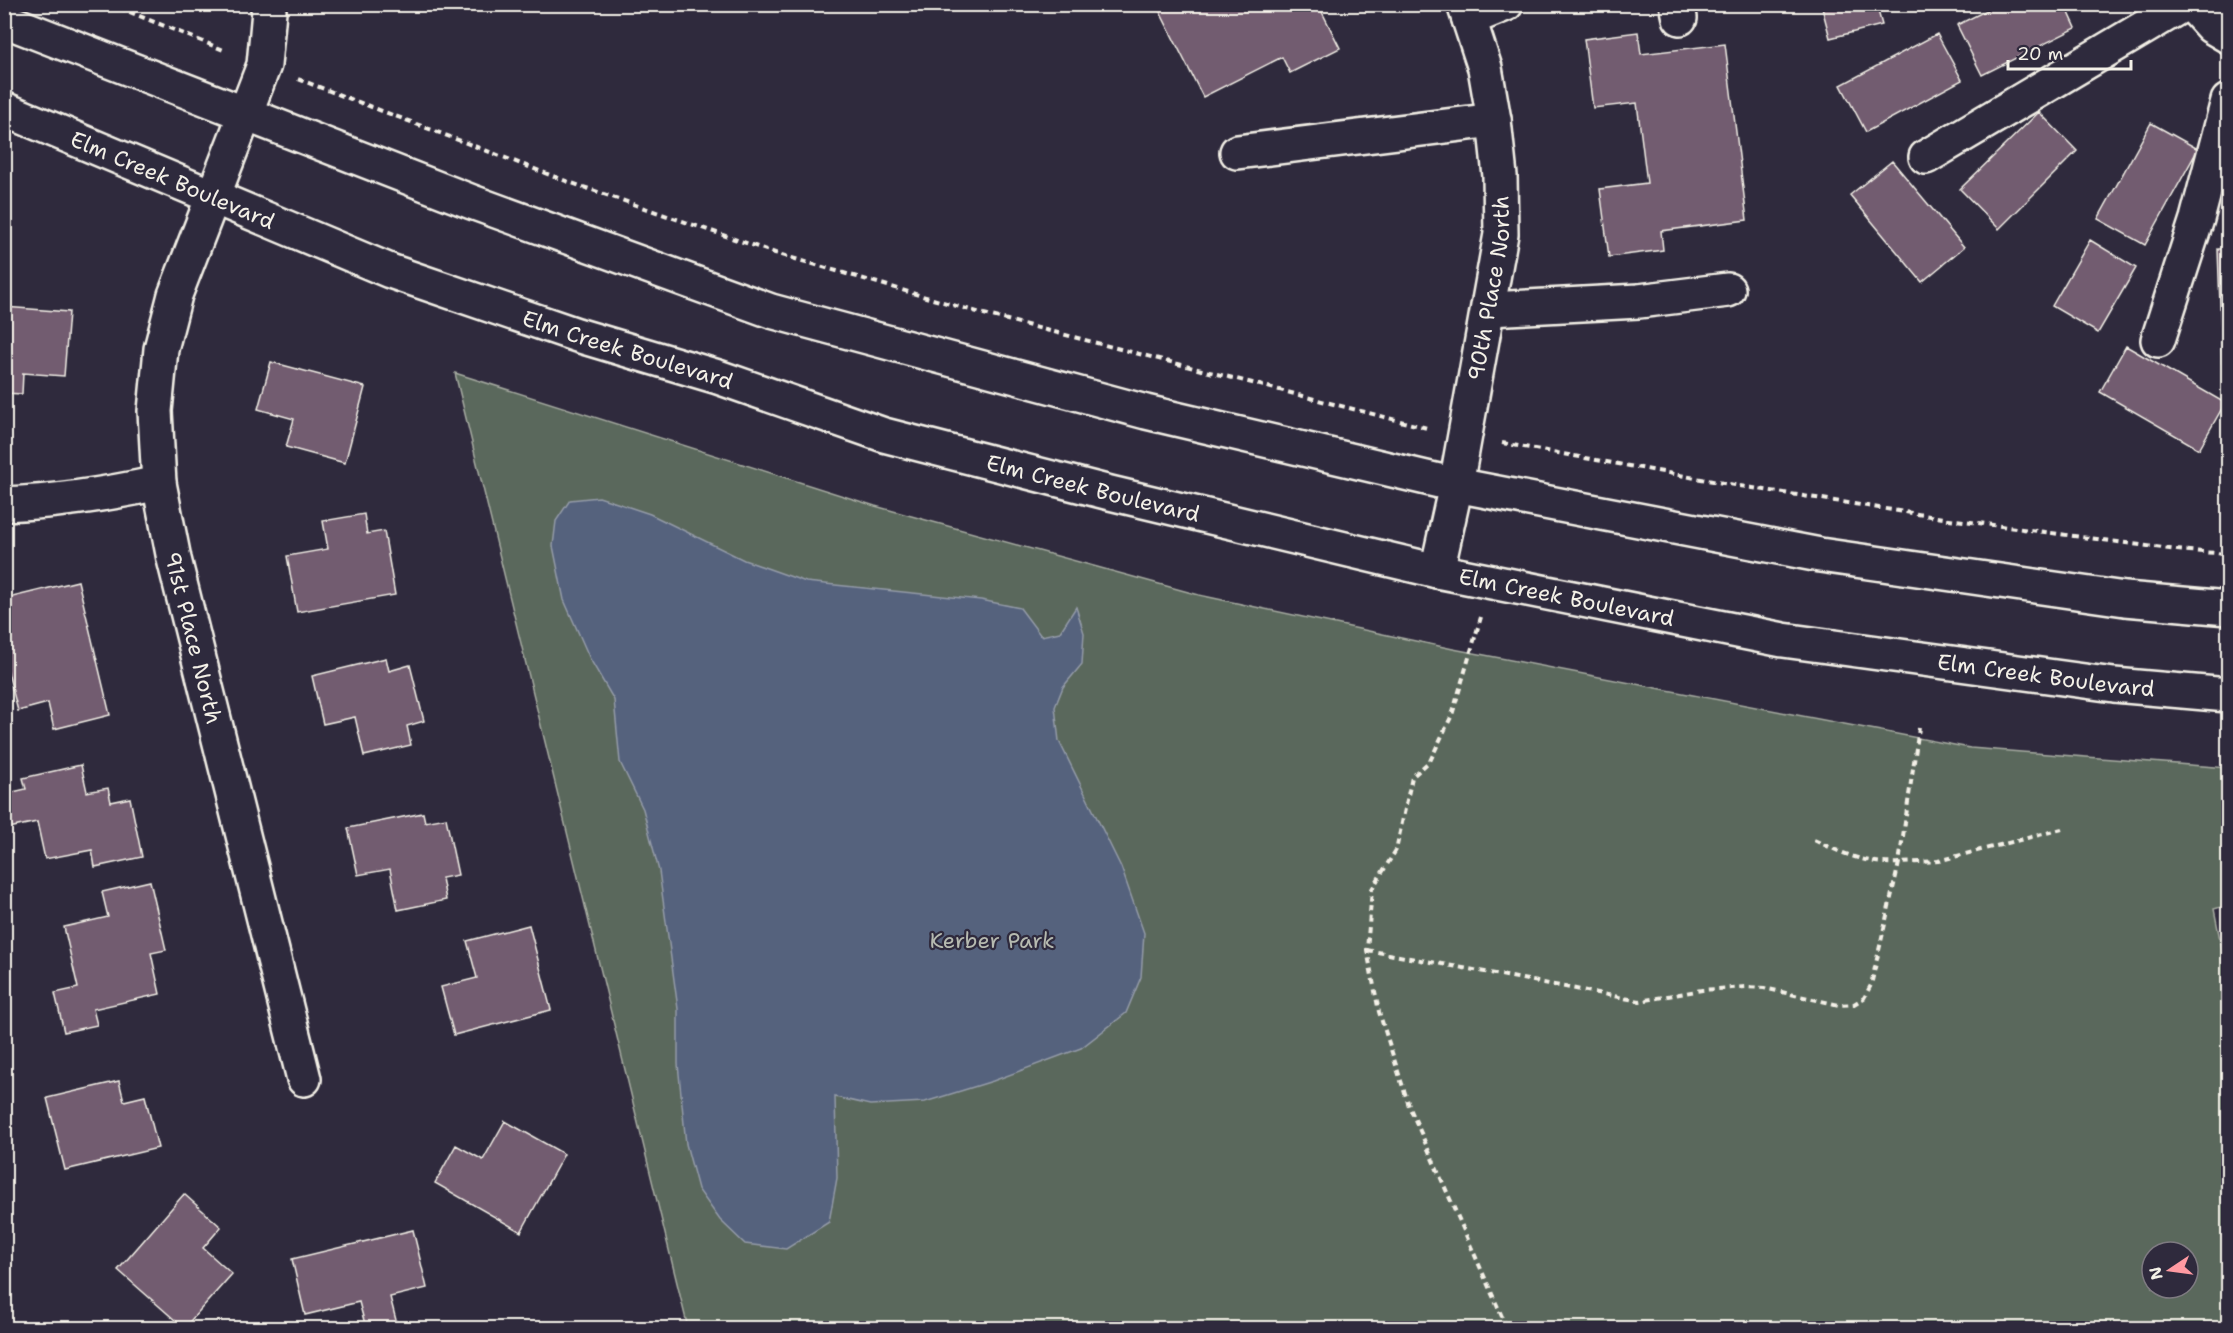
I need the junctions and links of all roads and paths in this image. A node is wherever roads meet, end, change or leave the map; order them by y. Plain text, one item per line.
1 (110, 4) edge
2 (267, 4) edge
3 (1506, 4) edge
4 (2184, 4) edge
5 (1467, 12) edge
6 (4, 20) edge
7 (264, 66) junction
8 (2229, 101) edge
9 (4, 110) edge
10 (246, 114) junction
11 (1494, 120) junction
12 (1237, 152) dead end
13 (1926, 157) dead end
14 (214, 196) junction
15 (1728, 290) dead end
16 (1489, 309) junction
17 (2158, 340) dead end
18 (1464, 437) junction
19 (159, 483) junction
20 (1456, 485) junction
21 (4, 504) edge
22 (2229, 554) edge
23 (1437, 571) junction
24 (2229, 608) edge
25 (1482, 615) dead end
26 (2229, 695) edge
27 (1919, 728) dead end
28 (2062, 829) dead end
29 (1814, 840) dead end
30 (1899, 863) junction
31 (1367, 950) junction
32 (303, 1079) dead end
33 (1504, 1322) junction
34 (1492, 1329) edge
35 (1507, 1329) edge

1 - 7 path
2 - 7 main road, 91st Place North
3 - 5 main road
4 - 13 main road
5 - 11 main road, 90th Place North
6 - 10 main road
7 - 10 main road, 91st Place North
7 - 18 path
8 - 17 main road
9 - 14 main road, Elm Creek Boulevard
10 - 14 main road, 91st Place North
10 - 20 main road
11 - 12 main road
11 - 16 main road, 90th Place North
14 - 19 main road, 91st Place North
14 - 23 main road, Elm Creek Boulevard
15 - 16 main road
16 - 18 main road, 90th Place North
18 - 20 main road, 90th Place North
18 - 22 path
19 - 21 main road
19 - 32 main road, 91st Place North
20 - 23 main road, 90th Place North
20 - 24 main road
23 - 26 main road, Elm Creek Boulevard
25 - 31 path
27 - 30 path
28 - 30 path
29 - 30 path
30 - 31 path
31 - 33 path
33 - 34 path
33 - 35 path

